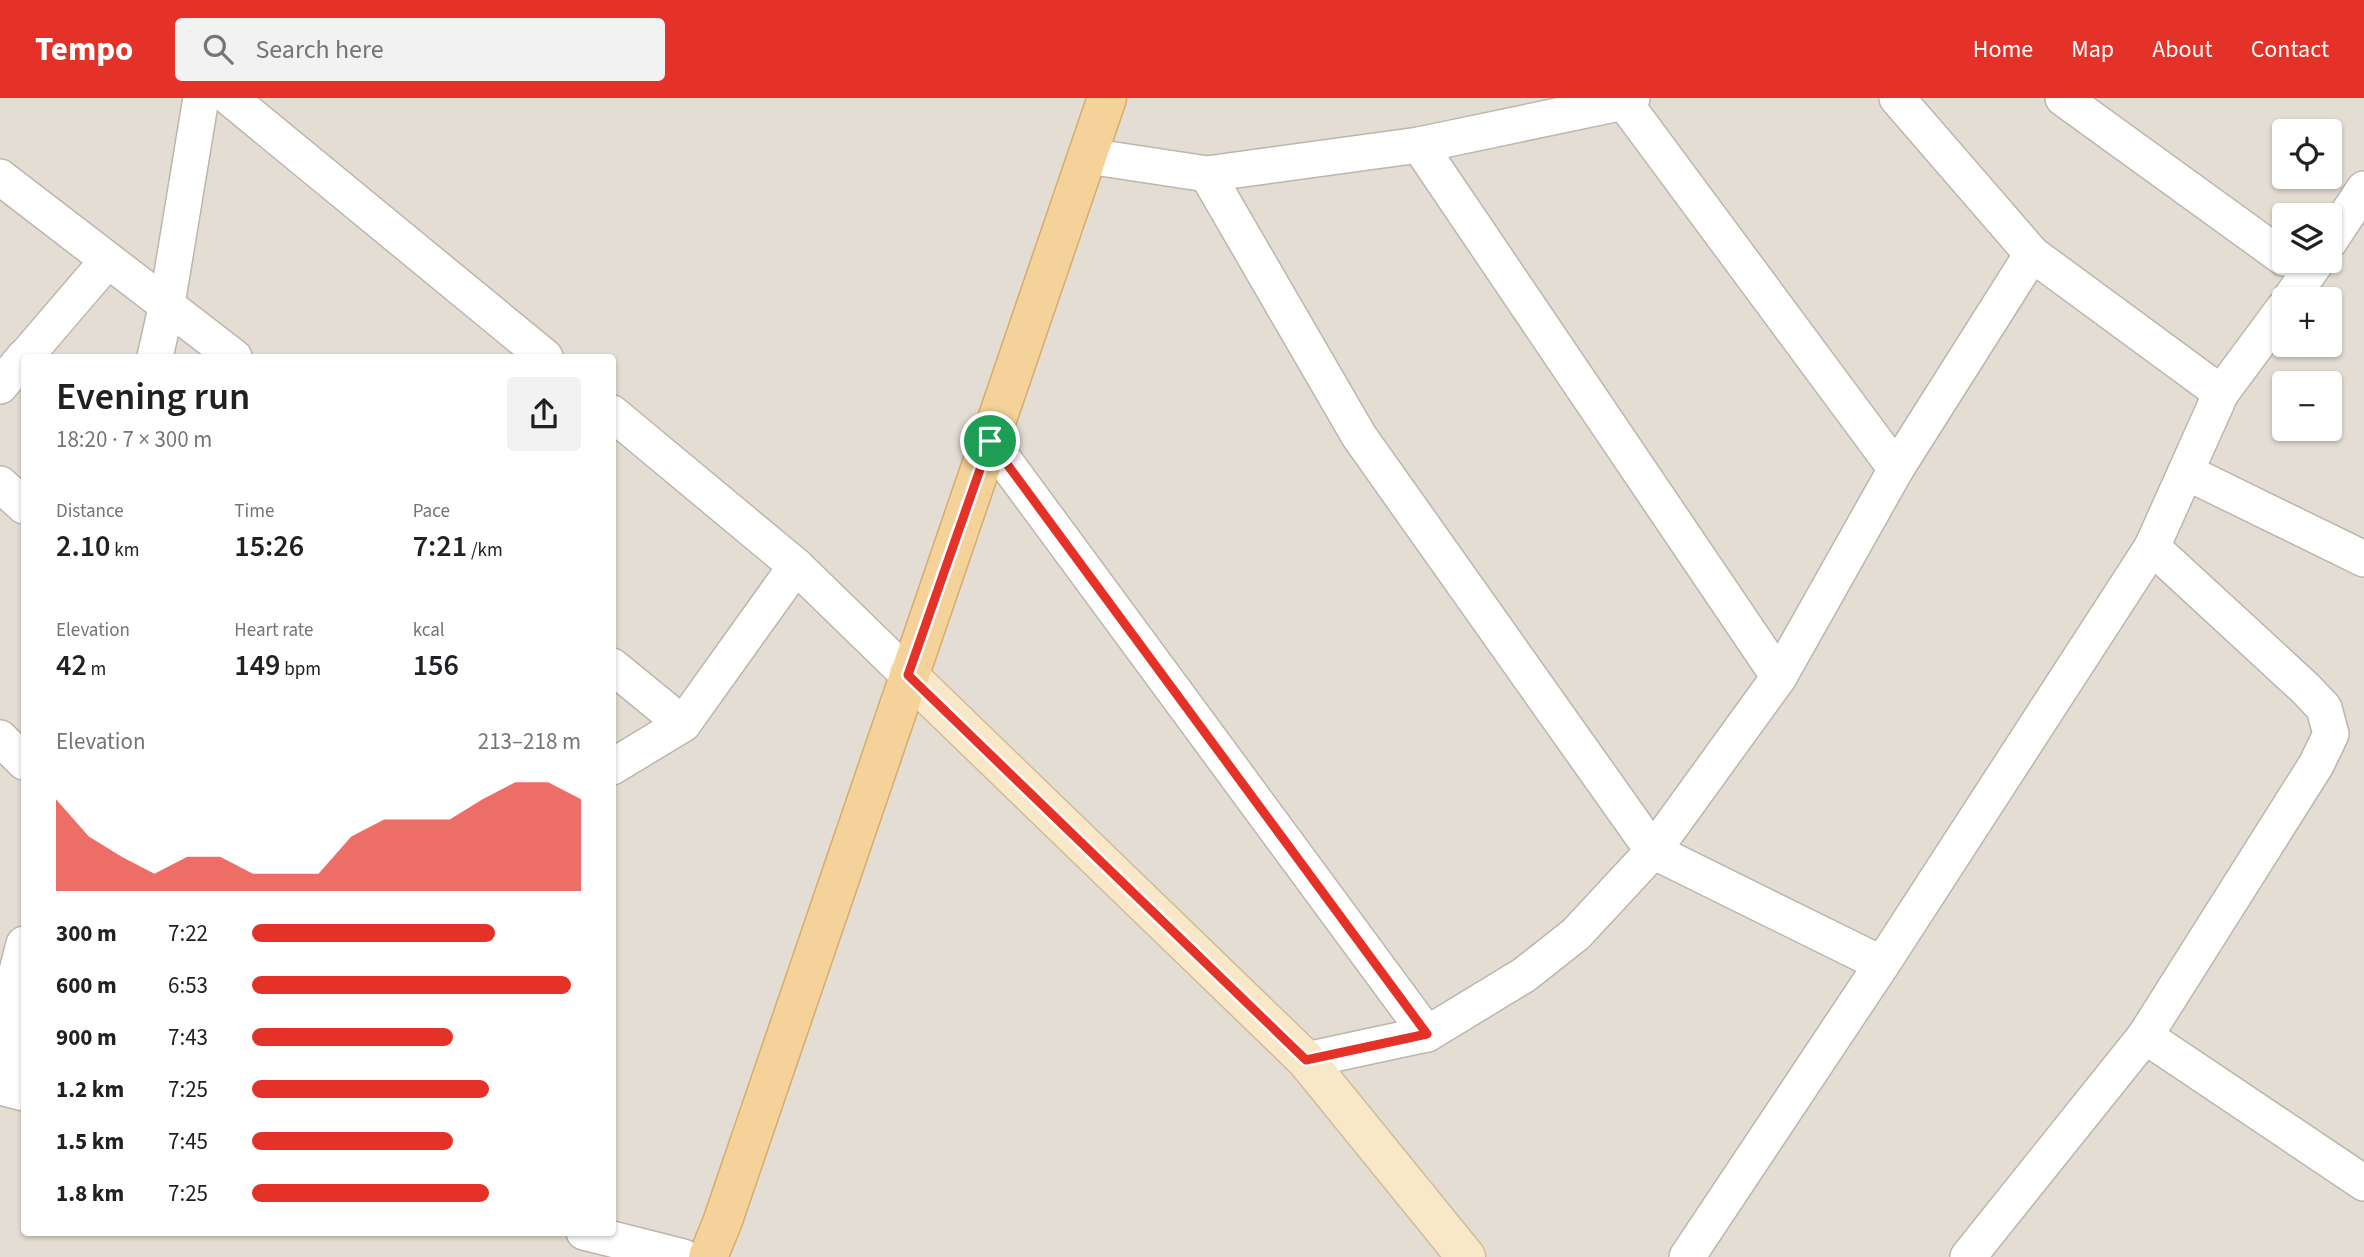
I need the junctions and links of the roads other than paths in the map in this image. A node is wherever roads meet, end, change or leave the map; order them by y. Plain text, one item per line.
1 (201, 98) edge
2 (230, 98) edge
3 (1107, 98) edge
4 (1897, 98) edge
5 (2063, 98) edge
6 (1628, 100) edge
7 (1419, 145) junction
8 (1088, 156) junction
9 (1207, 174) junction
10 (0, 177) edge
11 (2364, 189) edge
12 (2342, 222) edge
13 (2272, 253) edge
14 (2032, 254) junction
15 (108, 260) junction
16 (167, 304) junction
17 (2272, 324) edge
18 (28, 354) edge
19 (156, 354) edge
20 (230, 354) edge
21 (541, 354) edge
22 (21, 362) edge
23 (0, 386) edge
24 (2221, 393) junction
25 (616, 416) edge
26 (990, 441) junction
27 (1896, 468) junction
28 (2186, 472) junction
29 (0, 484) edge
30 (21, 503) edge
31 (2152, 547) junction
32 (2364, 559) edge
33 (796, 566) junction
34 (616, 669) edge
35 (908, 675) junction
36 (1779, 677) junction
37 (683, 724) junction
38 (0, 738) edge
39 (21, 759) edge
40 (616, 765) edge
41 (1653, 851) junction
42 (1882, 964) junction
43 (15, 974) edge
44 (1427, 1034) junction
45 (2145, 1036) junction
46 (1306, 1060) junction
47 (21, 1092) edge
48 (2364, 1183) edge
49 (600, 1236) edge
50 (683, 1257) edge
51 (708, 1257) edge
52 (1466, 1257) edge
53 (1687, 1257) edge
54 (1969, 1257) edge

1 - 16 street
2 - 21 street
3 - 8 main road
4 - 14 street
5 - 13 street
6 - 7 street
6 - 27 street
7 - 9 street
7 - 36 street
8 - 9 street
8 - 26 main road
9 - 41 street
10 - 15 street
11 - 12 street
14 - 24 street
14 - 27 street
15 - 16 street
15 - 18 street
16 - 19 street
16 - 20 street
17 - 24 street
22 - 23 street
24 - 28 street
25 - 33 street
26 - 35 main road
26 - 44 street
27 - 36 street
28 - 31 street
28 - 32 street
29 - 30 street
31 - 42 street
31 - 45 street
33 - 35 street
33 - 37 street
34 - 37 street
35 - 46 street
35 - 51 main road
36 - 41 street
37 - 40 street
38 - 39 street
41 - 42 street
41 - 44 street
42 - 53 street
43 - 47 street
44 - 46 street
45 - 48 street
45 - 54 street
46 - 52 street
49 - 50 street

